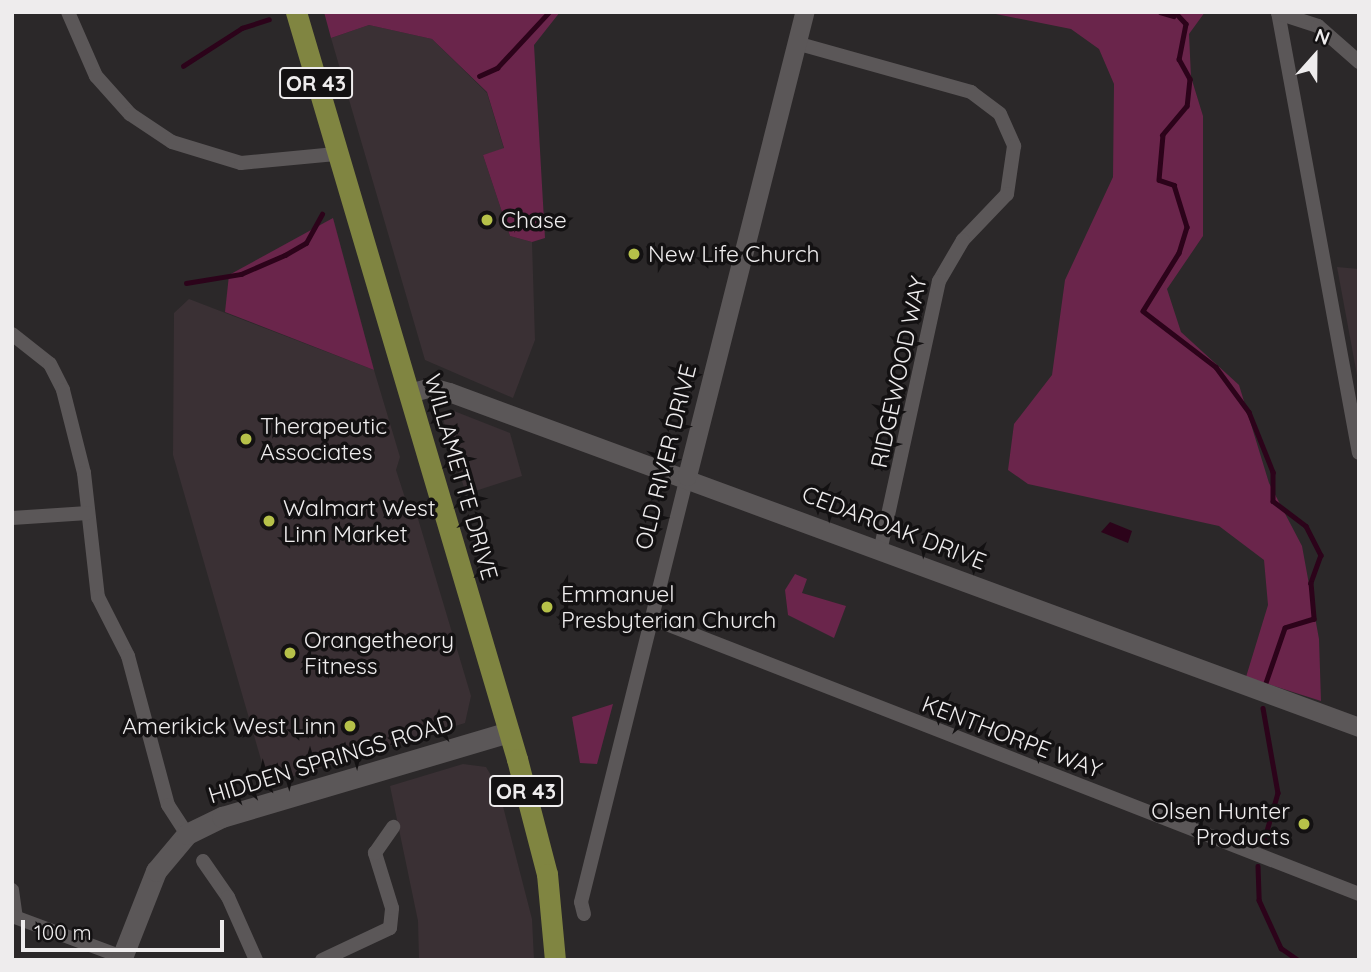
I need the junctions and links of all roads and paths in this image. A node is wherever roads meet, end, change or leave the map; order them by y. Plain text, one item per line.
1 (68, 12) edge
2 (296, 12) edge
3 (804, 12) edge
4 (1278, 13) edge
5 (796, 43) junction
6 (1359, 62) edge
7 (335, 154) junction
8 (12, 334) edge
9 (409, 393) junction
10 (1359, 453) edge
11 (687, 476) junction
12 (88, 513) junction
13 (12, 518) edge
14 (881, 548) junction
15 (651, 618) junction
16 (1359, 727) edge
17 (509, 732) junction
18 (393, 827) dead end
19 (187, 834) junction
20 (203, 861) dead end
21 (12, 890) edge
22 (1359, 894) edge
23 (584, 914) dead end
24 (14, 917) edge
25 (122, 958) edge
26 (256, 960) edge
27 (322, 960) edge
28 (555, 960) edge

1 - 7 street
2 - 7 main road, WILLAMETTE DRIVE / OR 43
3 - 5 street, OLD RIVER DRIVE
4 - 6 street
4 - 10 street
5 - 11 street, OLD RIVER DRIVE
5 - 14 street, RIDGEWOOD WAY
7 - 9 main road, WILLAMETTE DRIVE / OR 43
8 - 12 street
9 - 11 street, CEDAROAK DRIVE
9 - 17 main road, WILLAMETTE DRIVE / OR 43
11 - 14 street, CEDAROAK DRIVE
11 - 15 street, OLD RIVER DRIVE
12 - 13 street
12 - 19 street
14 - 16 street, CEDAROAK DRIVE
15 - 22 street, KENTHORPE WAY
15 - 23 street, OLD RIVER DRIVE
17 - 19 main road, HIDDEN SPRINGS ROAD
17 - 28 main road, WILLAMETTE DRIVE / OR 43
18 - 27 street
19 - 25 main road, HIDDEN SPRINGS ROAD
20 - 26 street
21 - 24 street
24 - 25 street

